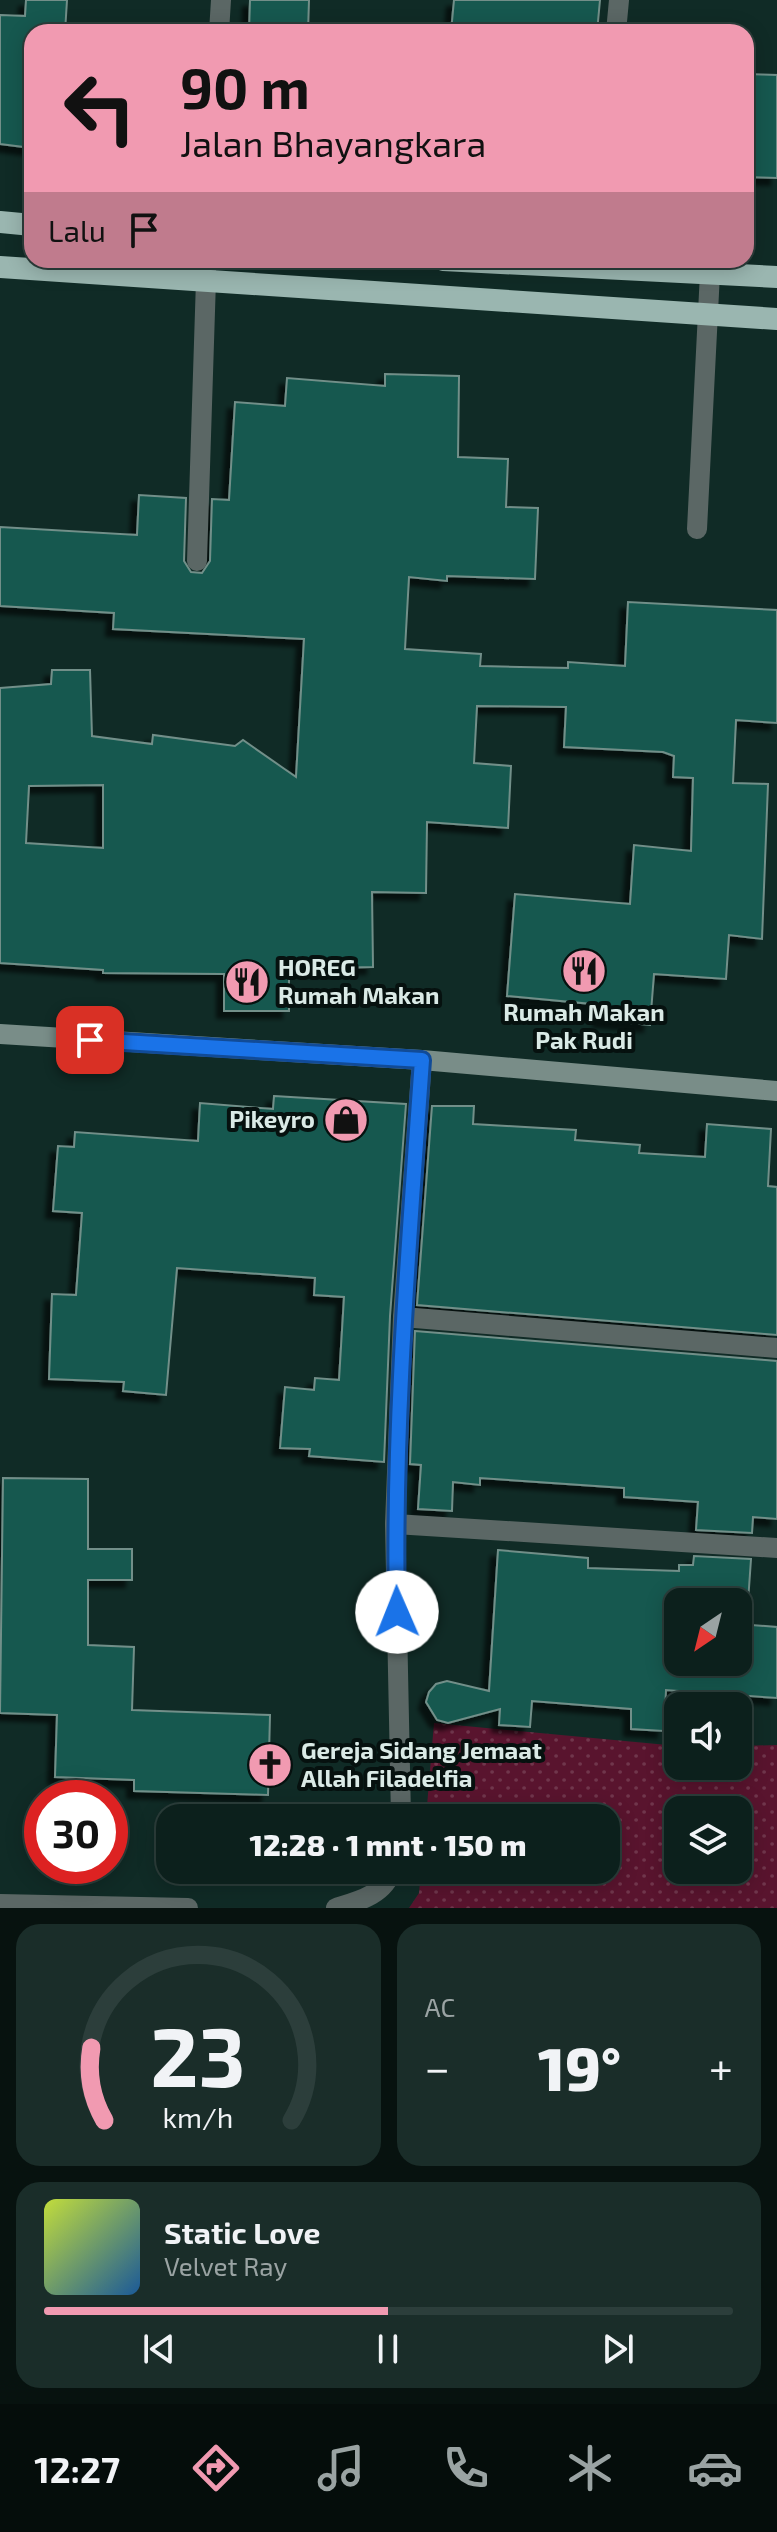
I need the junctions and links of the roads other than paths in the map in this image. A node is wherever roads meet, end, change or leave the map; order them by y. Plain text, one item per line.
1 (221, 0) edge
2 (619, 0) edge
3 (220, 24) edge
4 (617, 24) edge
5 (0, 222) edge
6 (24, 224) edge
7 (0, 267) edge
8 (24, 267) edge
9 (69, 268) edge
10 (654, 268) edge
11 (206, 270) edge
12 (710, 273) junction
13 (777, 277) edge
14 (709, 314) junction
15 (777, 319) edge
16 (697, 529) dead end
17 (197, 561) dead end
18 (0, 1034) edge
19 (422, 1060) junction
20 (777, 1091) edge
21 (403, 1317) junction
22 (777, 1348) edge
23 (395, 1524) junction
24 (777, 1548) edge
25 (401, 1804) edge
26 (385, 1884) edge
27 (0, 1904) edge
28 (188, 1908) edge
29 (336, 1908) edge

1 - 3 street
2 - 4 street
5 - 6 highway
7 - 8 highway
9 - 11 highway
10 - 12 highway
11 - 14 highway
11 - 17 street
12 - 13 highway
12 - 14 street
14 - 15 highway
14 - 16 street
18 - 19 main road
19 - 20 main road
19 - 21 street
21 - 22 street
21 - 23 street
23 - 24 street
23 - 25 street
26 - 29 street
27 - 28 street

